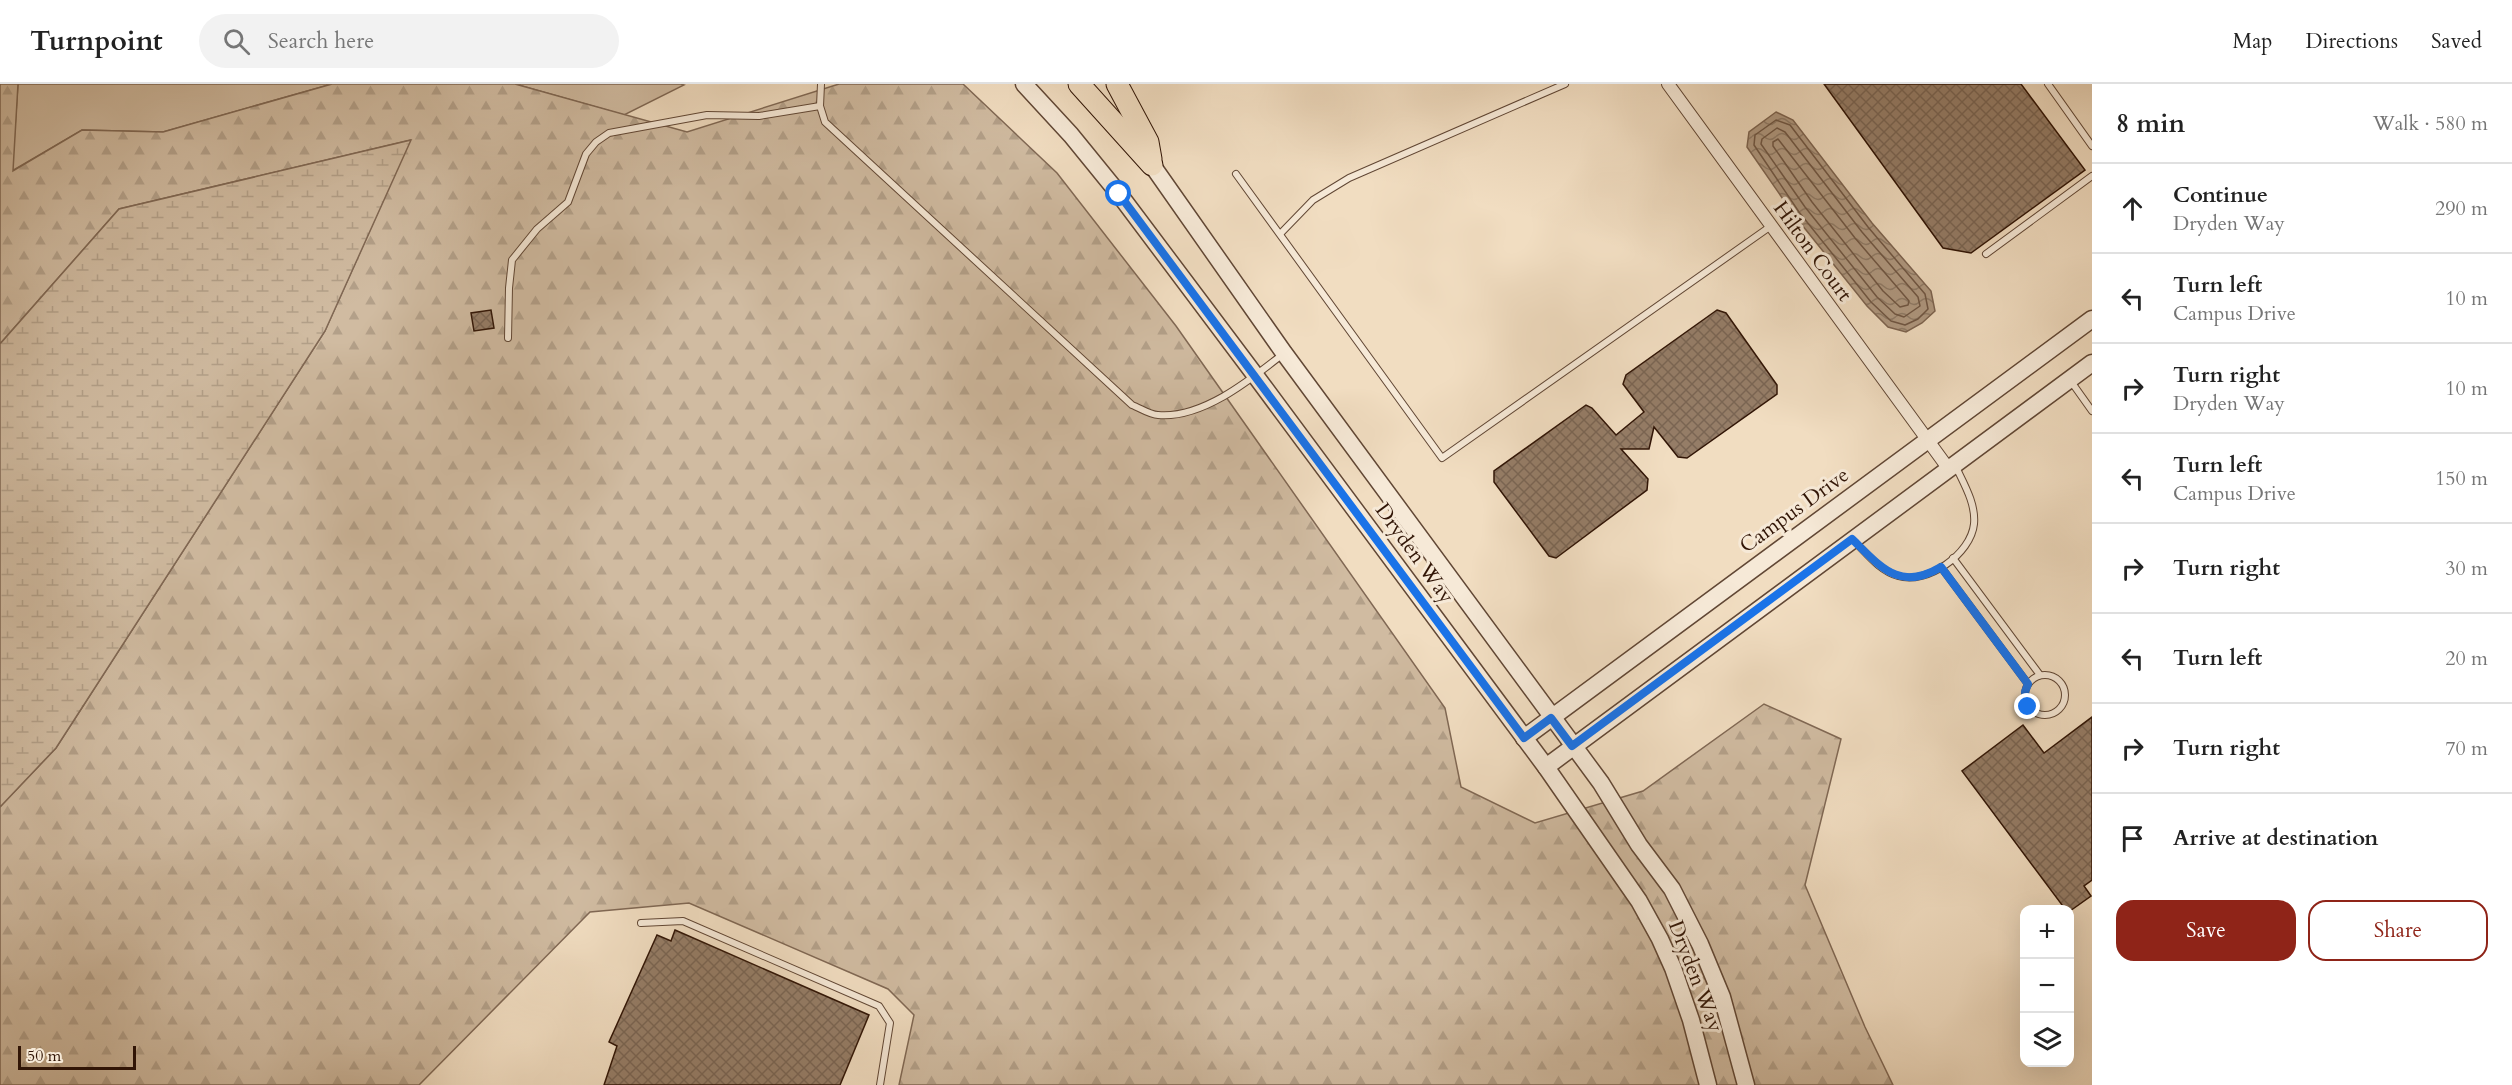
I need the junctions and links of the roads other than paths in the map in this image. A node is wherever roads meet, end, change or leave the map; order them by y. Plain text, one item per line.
1 (821, 84) edge
2 (1024, 84) edge
3 (1079, 84) edge
4 (1117, 84) edge
5 (1565, 84) edge
6 (1668, 84) edge
7 (2048, 84) edge
8 (820, 106) junction
9 (2092, 146) edge
10 (1152, 165) junction
11 (1236, 174) dead end
12 (2092, 176) edge
13 (1771, 226) junction
14 (1281, 233) junction
15 (1986, 254) dead end
16 (2092, 319) edge
17 (508, 338) dead end
18 (1284, 353) junction
19 (2092, 363) edge
20 (1255, 375) junction
21 (2070, 380) junction
22 (2092, 411) edge
23 (1928, 440) junction
24 (1951, 466) junction
25 (1852, 539) junction
26 (1953, 558) junction
27 (1941, 567) junction
28 (2040, 675) junction
29 (2028, 684) junction
30 (1551, 718) junction
31 (1524, 738) junction
32 (1572, 746) junction
33 (1545, 767) junction
34 (641, 923) dead end
35 (880, 1085) edge
36 (1708, 1085) edge
37 (1746, 1085) edge

1 - 8 lane
2 - 20 street, Dryden Way
3 - 10 highway
4 - 10 highway
5 - 14 lane
6 - 13 street, Hilton Court
7 - 9 lane
8 - 17 lane
8 - 20 lane
10 - 18 street, Dryden Way
11 - 14 lane
12 - 15 lane
13 - 14 lane
13 - 23 street, Hilton Court
16 - 23 street, Campus Drive
18 - 20 lane
18 - 30 street, Dryden Way
19 - 21 street
20 - 31 street, Dryden Way
21 - 22 lane
21 - 24 street
23 - 24 street, Hilton Court
23 - 30 street, Campus Drive
24 - 25 street
24 - 26 lane
25 - 27 lane
25 - 32 street
26 - 27 lane
26 - 28 lane
27 - 29 lane
28 - 29 lane
28 - 29 lane
30 - 31 street, Campus Drive
30 - 32 street, Dryden Way
31 - 33 street, Dryden Way
32 - 33 street
32 - 37 street, Dryden Way
33 - 36 street, Dryden Way
34 - 35 lane

